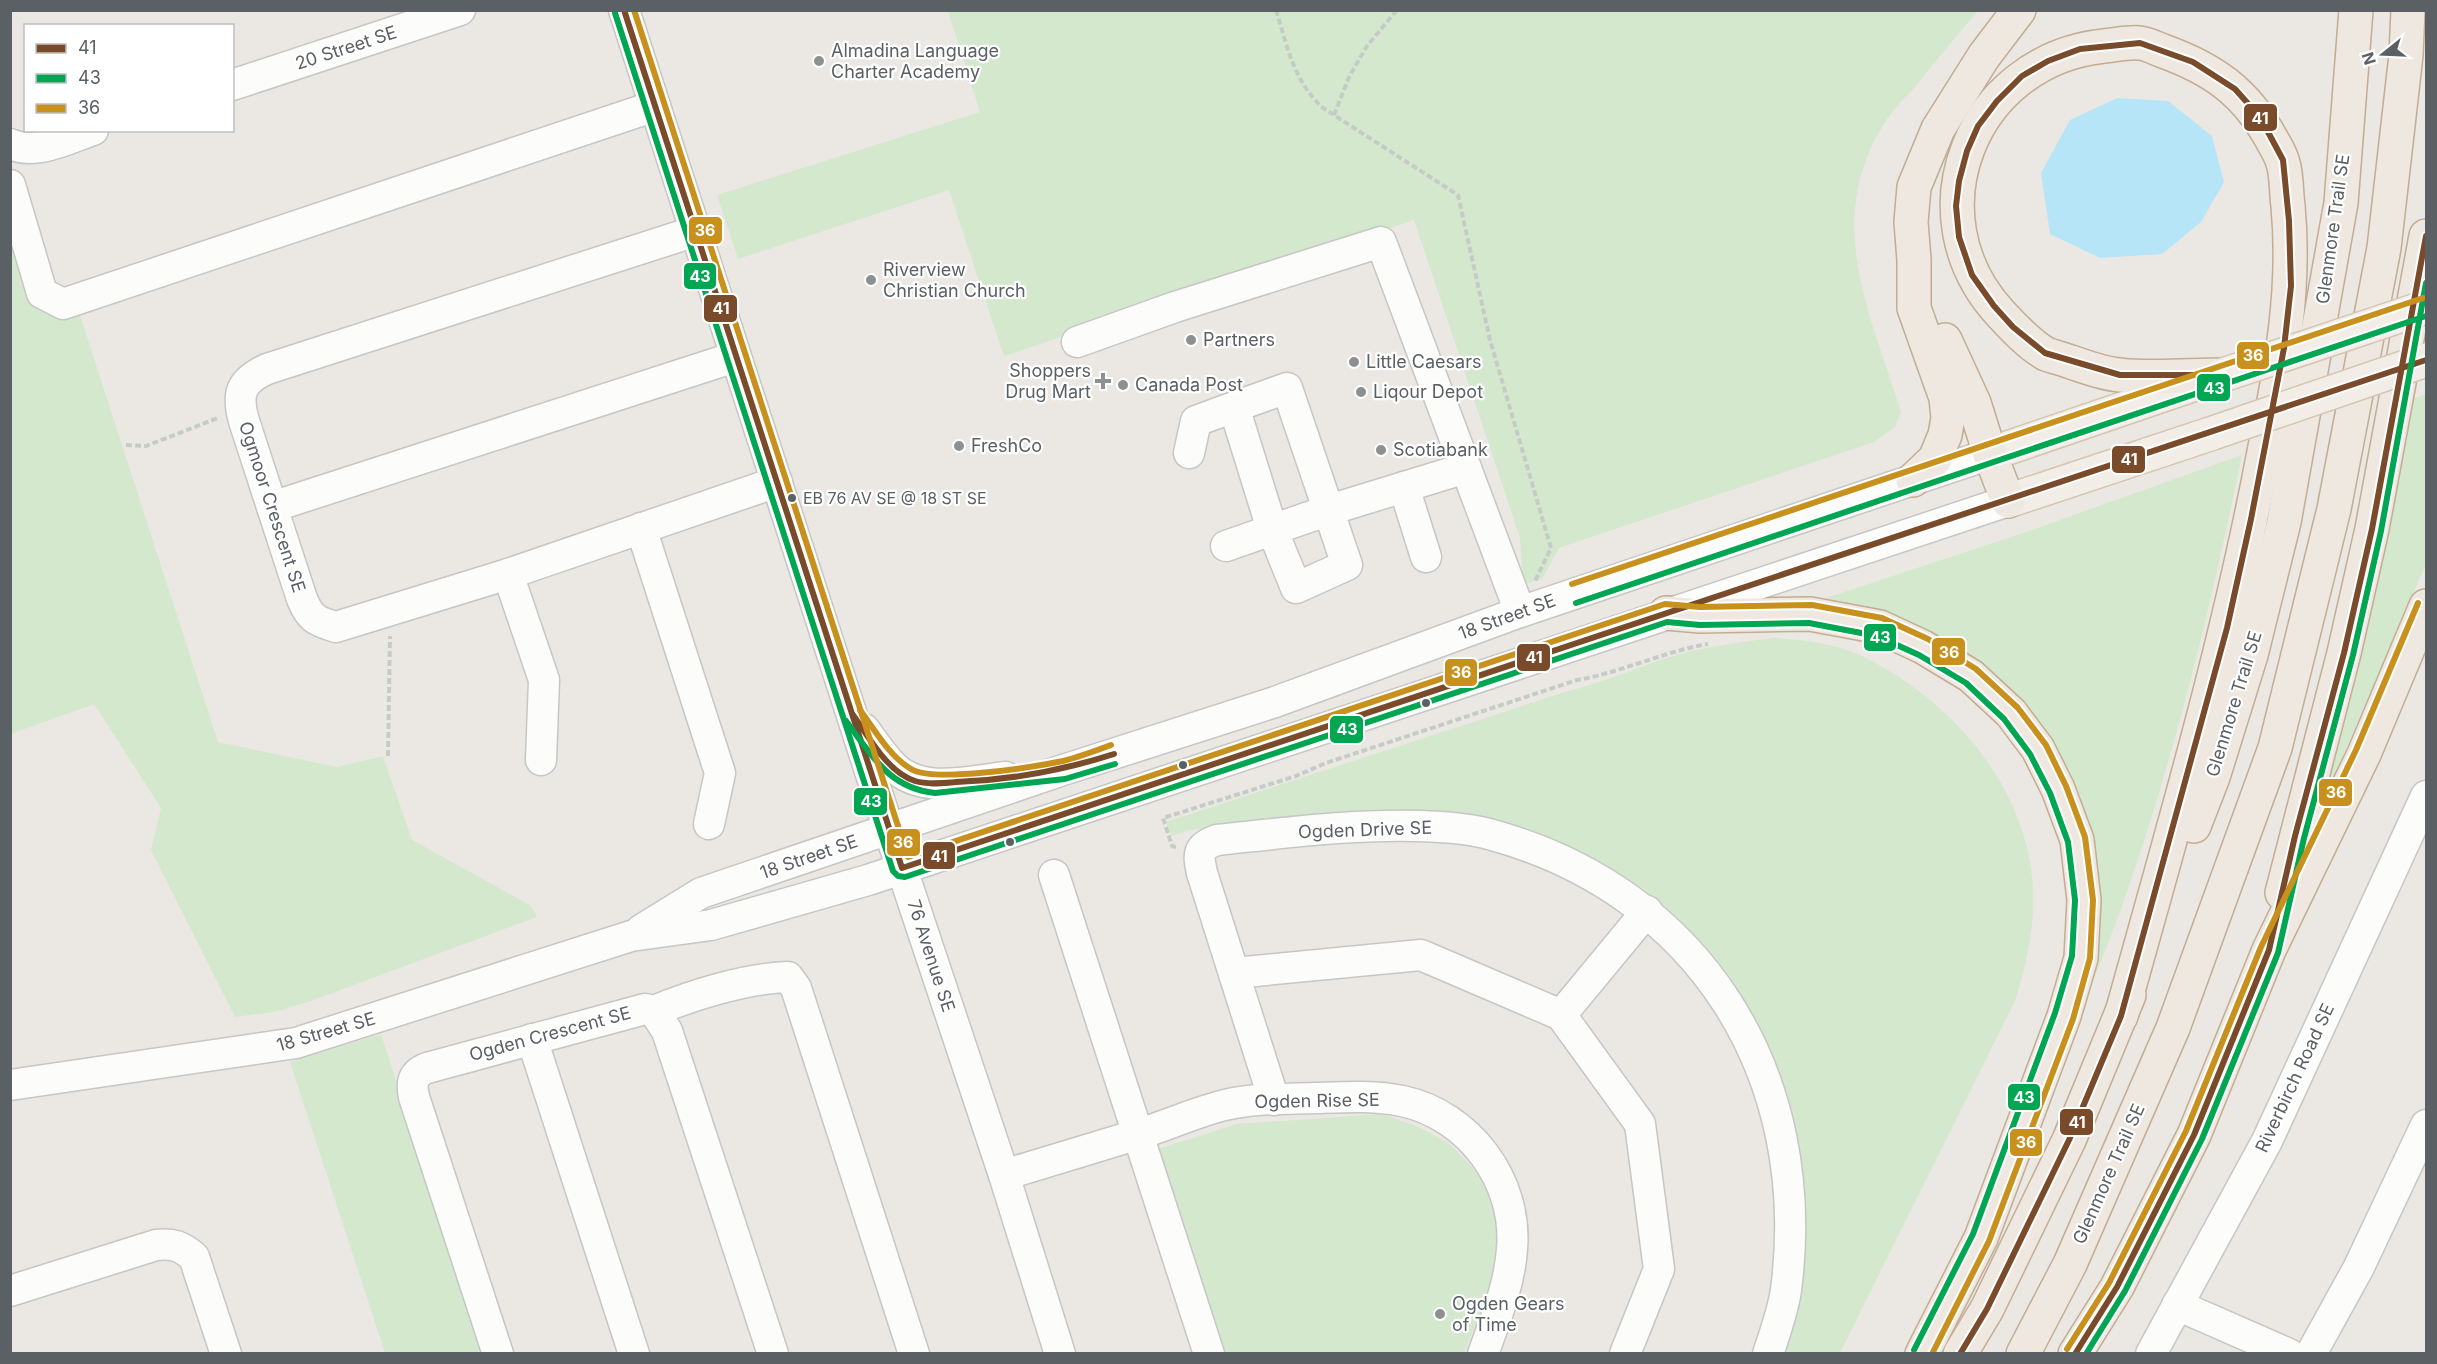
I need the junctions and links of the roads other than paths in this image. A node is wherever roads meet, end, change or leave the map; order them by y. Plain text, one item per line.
1 (460, 10) edge
2 (624, 10) edge
3 (2019, 10) edge
4 (2356, 10) edge
5 (2408, 10) edge
6 (234, 84) edge
7 (655, 106) junction
8 (87, 132) edge
9 (10, 144) edge
10 (10, 185) edge
11 (696, 231) junction
12 (2427, 236) edge
13 (1914, 260) junction
14 (2427, 307) edge
15 (1077, 342) dead end
16 (735, 357) junction
17 (2427, 360) edge
18 (2223, 375) junction
19 (1234, 407) junction
20 (1189, 453) dead end
21 (1990, 454) junction
22 (1466, 468) junction
23 (1913, 480) junction
24 (777, 483) junction
25 (1404, 487) junction
26 (2008, 501) junction
27 (273, 507) junction
28 (1329, 510) junction
29 (641, 528) junction
30 (1272, 529) junction
31 (1226, 546) dead end
32 (1426, 557) dead end
33 (508, 574) junction
34 (2427, 606) edge
35 (1520, 612) junction
36 (1666, 613) junction
37 (851, 712) junction
38 (541, 760) dead end
39 (1063, 770) junction
40 (2427, 796) edge
41 (709, 825) dead end
42 (889, 830) junction
43 (2417, 840) edge
44 (902, 868) junction
45 (1054, 875) dead end
46 (1647, 911) junction
47 (631, 936) junction
48 (2269, 950) junction
49 (1234, 973) junction
50 (654, 1011) junction
51 (1561, 1015) junction
52 (2121, 1016) junction
53 (532, 1039) junction
54 (10, 1085) edge
55 (1274, 1100) junction
56 (2427, 1125) edge
57 (1138, 1134) junction
58 (1004, 1175) junction
59 (10, 1291) edge
60 (2177, 1305) junction
61 (226, 1353) edge
62 (498, 1353) edge
63 (634, 1353) edge
64 (773, 1353) edge
65 (914, 1353) edge
66 (1060, 1353) edge
67 (1209, 1353) edge
68 (1483, 1353) edge
69 (1625, 1353) edge
70 (1768, 1353) edge
71 (1922, 1353) edge
72 (1960, 1353) edge
73 (2023, 1353) edge
74 (2076, 1353) edge
75 (2151, 1353) edge
76 (2289, 1353) edge
77 (2311, 1353) edge

1 - 6 street, 20 Street SE
2 - 7 street, 76 Avenue SE
3 - 13 highway
4 - 52 highway, Glenmore Trail SE
5 - 73 highway, Glenmore Trail SE
7 - 10 street
7 - 11 street, 76 Avenue SE
8 - 9 street
11 - 16 street, 76 Avenue SE
11 - 27 street, Ogmoor Crescent SE
12 - 48 highway
13 - 21 highway
13 - 23 highway
14 - 18 main road, 18 Street SE, bridge
15 - 22 street
16 - 24 street, 76 Avenue SE
16 - 27 street
17 - 26 main road, 18 Street SE, bridge
18 - 21 main road, 18 Street SE
18 - 52 highway
19 - 20 street
19 - 28 street
19 - 30 street
21 - 23 street, 18 Street SE
21 - 26 highway
22 - 25 street
22 - 35 street
23 - 35 street, 18 Street SE
24 - 29 street, Ogmoor Crescent SE
24 - 37 street, 76 Avenue SE
25 - 28 street
25 - 32 street
26 - 36 street, 18 Street SE
27 - 33 street, Ogmoor Crescent SE
28 - 30 street
28 - 30 street
29 - 33 street, Ogmoor Crescent SE
29 - 41 street
30 - 31 street
33 - 38 street
34 - 48 highway
35 - 39 street, 18 Street SE
36 - 44 street, 18 Street SE
36 - 71 highway
37 - 39 street
37 - 42 street, 76 Avenue SE
39 - 42 street, 18 Street SE
40 - 43 street, Riverbirch Road SE
42 - 44 street, 76 Avenue SE
42 - 47 street, 18 Street SE
43 - 60 street, Riverbirch Road SE
44 - 47 street, 18 Street SE
44 - 58 street, 76 Avenue SE
45 - 57 street
46 - 49 street, Ogden Drive SE
46 - 51 street
46 - 70 street, Ogden Drive SE
47 - 54 street, 18 Street SE
48 - 74 highway
49 - 51 street
49 - 55 street, Ogden Drive SE
50 - 53 street, Ogden Crescent SE
50 - 64 street, Ogden Crescent SE
50 - 65 street
51 - 69 street
52 - 72 highway, Glenmore Trail SE
53 - 62 street, Ogden Crescent SE
53 - 63 street
55 - 57 street, Ogden Rise SE
55 - 68 street, Ogden Rise SE
56 - 77 street
57 - 58 street, Ogden Rise SE
57 - 67 street
58 - 66 street, 76 Avenue SE
59 - 61 street
60 - 75 street, Riverbirch Road SE
60 - 76 street

